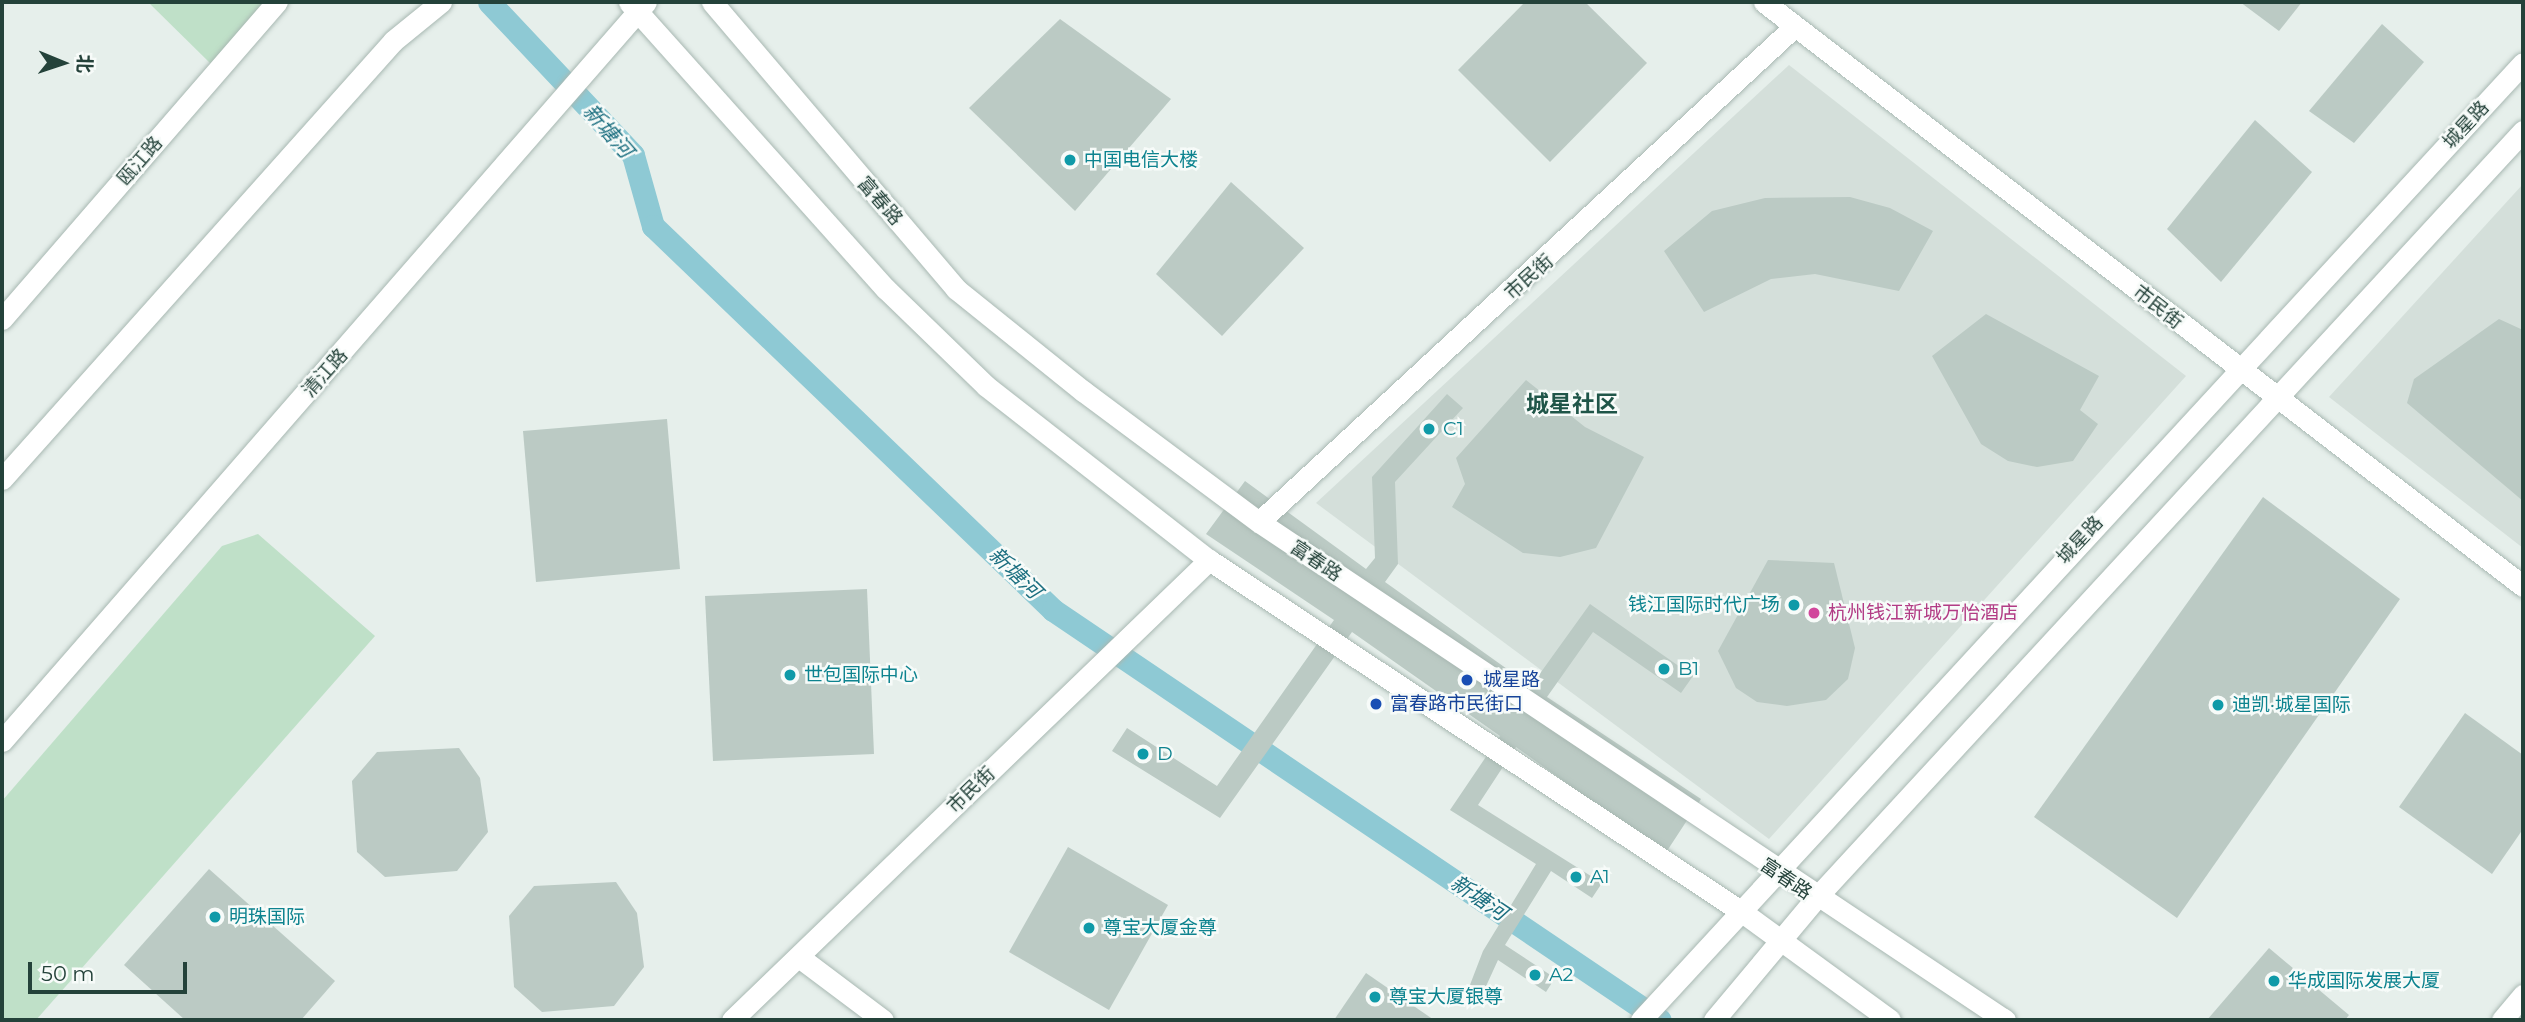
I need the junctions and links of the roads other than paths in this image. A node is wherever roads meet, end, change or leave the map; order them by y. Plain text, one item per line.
1 (277, 2) edge
2 (441, 2) edge
3 (712, 2) edge
4 (1765, 2) edge
5 (638, 5) edge
6 (1794, 27) junction
7 (2523, 63) edge
8 (2523, 131) edge
9 (2, 319) edge
10 (2238, 369) junction
11 (2276, 399) junction
12 (6, 466) edge
13 (1259, 522) junction
14 (1209, 560) junction
15 (2523, 586) edge
16 (2, 741) edge
17 (1775, 872) junction
18 (1815, 900) junction
19 (1742, 912) junction
20 (1779, 942) junction
21 (799, 957) junction
22 (2523, 995) edge
23 (1722, 1013) edge
24 (733, 1020) edge
25 (883, 1020) edge
26 (1641, 1020) edge
27 (1890, 1020) edge
28 (2005, 1020) edge
29 (2502, 1020) edge

1 - 9 street, 瓯江路
2 - 12 street
3 - 13 street, 富春路
4 - 6 street, 市民街
5 - 14 street
5 - 16 street, 清江路
6 - 10 street, 市民街
6 - 13 street, 市民街
7 - 10 street, 城星路
8 - 11 street
10 - 11 street, 市民街
10 - 17 street, 城星路
11 - 15 street, 市民街
11 - 18 street
13 - 17 street, 富春路
14 - 19 street
14 - 21 street, 市民街
17 - 18 street, 富春路
17 - 19 street, 城星路
18 - 20 street
18 - 28 street, 富春路
19 - 20 street
19 - 26 street, 城星路
20 - 23 street
20 - 27 street
21 - 24 street, 市民街
21 - 25 street
22 - 29 street

